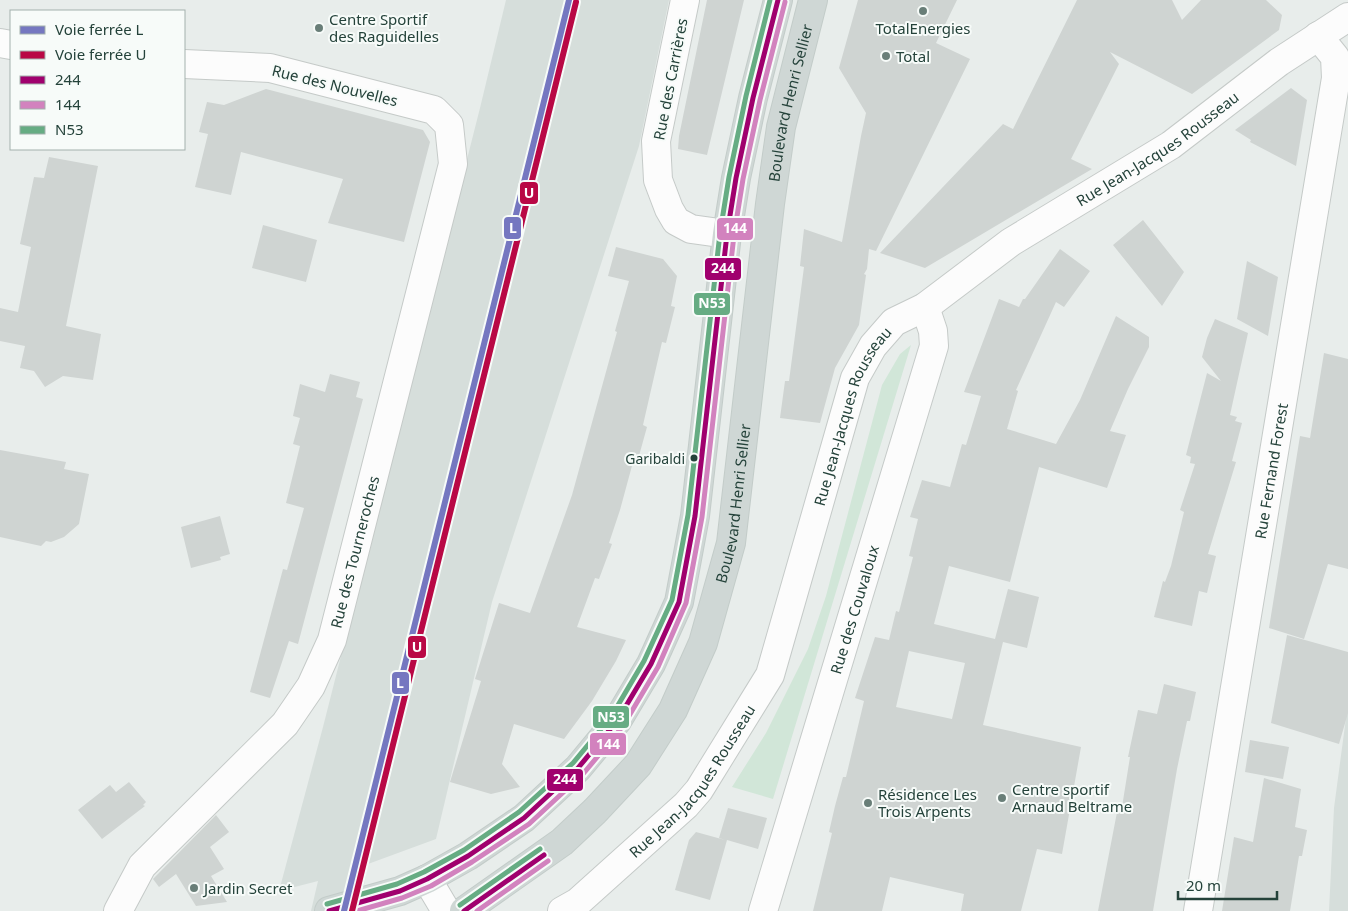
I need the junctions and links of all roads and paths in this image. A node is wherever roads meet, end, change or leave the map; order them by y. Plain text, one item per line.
1 (685, 0) edge
2 (778, 0) edge
3 (813, 0) edge
4 (1348, 17) edge
5 (1318, 36) junction
6 (185, 64) edge
7 (449, 125) joint
8 (727, 234) junction
9 (925, 307) junction
10 (428, 880) junction
11 (118, 911) edge
12 (329, 911) edge
13 (446, 911) edge
14 (464, 911) edge
15 (562, 911) edge
16 (764, 911) edge
17 (1198, 911) edge

1 - 8 street, Rue des Carrières
2 - 8 main road
3 - 14 main road, Boulevard Henri Sellier
4 - 5 street, Rue Jean-Jacques Rousseau
5 - 9 street, Rue Jean-Jacques Rousseau
5 - 17 street, Rue Fernand Forest
6 - 7 street, Rue des Nouvelles
7 - 11 street, Rue des Tourneroches
8 - 10 main road
9 - 15 street, Rue Jean-Jacques Rousseau
9 - 16 street, Rue des Couvaloux
10 - 12 main road
10 - 13 street

